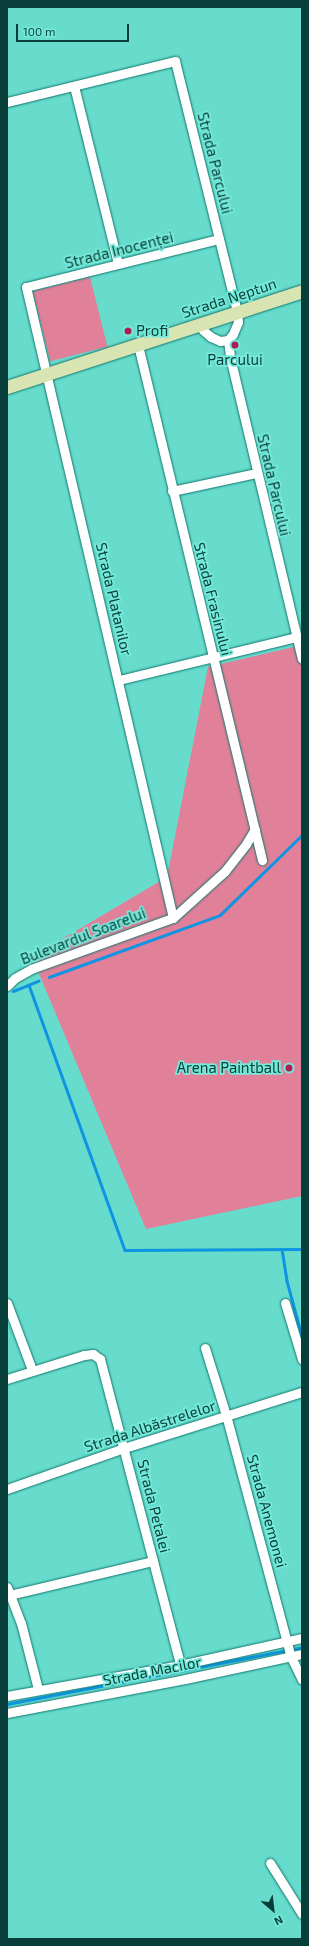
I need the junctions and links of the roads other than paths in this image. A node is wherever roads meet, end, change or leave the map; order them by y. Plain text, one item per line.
1 (74, 86) junction
2 (7, 102) edge
3 (219, 239) junction
4 (118, 264) junction
5 (26, 287) joint
6 (302, 291) edge
7 (237, 312) junction
8 (201, 324) junction
9 (228, 340) junction
10 (138, 345) junction
11 (47, 374) junction
12 (7, 388) edge
13 (257, 473) junction
14 (172, 492) junction
15 (297, 637) junction
16 (213, 658) junction
17 (302, 659) edge
18 (119, 680) junction
19 (255, 829) junction
20 (262, 860) dead end
21 (173, 918) junction
22 (7, 986) edge
23 (7, 1303) edge
24 (286, 1303) dead end
25 (205, 1348) dead end
26 (302, 1359) edge
27 (32, 1370) junction
28 (7, 1379) edge
29 (302, 1392) edge
30 (226, 1416) junction
31 (124, 1448) junction
32 (7, 1488) edge
33 (153, 1561) junction
34 (8, 1591) edge
35 (302, 1638) edge
36 (290, 1649) junction
37 (302, 1654) edge
38 (180, 1665) junction
39 (302, 1680) edge
40 (38, 1689) junction
41 (7, 1696) edge
42 (7, 1713) edge
43 (270, 1863) dead end
44 (302, 1914) edge

1 - 2 street
1 - 3 street, Strada Parcului
1 - 4 street
3 - 4 street, Strada Inocenței
3 - 7 street, Strada Parcului
4 - 5 street, Strada Inocenței
5 - 11 street, Strada Platanilor
6 - 7 street, Strada Neptun
7 - 8 street, Strada Neptun
7 - 9 street, Strada Parcului
8 - 9 street
8 - 10 street, Strada Neptun
9 - 13 street, Strada Parcului
10 - 11 street, Strada Neptun
10 - 14 street, Strada Frasinului
11 - 12 street, Strada Neptun
11 - 18 street, Strada Platanilor
13 - 14 street
13 - 15 street, Strada Parcului
14 - 16 street, Strada Frasinului
15 - 16 street
15 - 17 street, Strada Parcului
16 - 18 street
16 - 19 street, Strada Frasinului
18 - 21 street, Strada Platanilor
19 - 20 street, Strada Frasinului
19 - 21 street
21 - 22 street, Bulevardul Soarelui
23 - 27 street
24 - 26 street
25 - 30 street, Strada Anemonei
27 - 28 street
27 - 31 street, Strada Petalei
29 - 30 street, Strada Albăstrelelor
30 - 31 street, Strada Albăstrelelor
30 - 36 street, Strada Anemonei
31 - 32 street, Strada Albăstrelelor
31 - 33 street, Strada Petalei
33 - 34 street
33 - 38 street, Strada Petalei
34 - 40 street
35 - 36 street, Strada Macilor
36 - 37 street, Strada Macilor
36 - 38 street, Strada Macilor
36 - 39 street, Strada Anemonei
36 - 42 street, Strada Macilor
38 - 40 street, Strada Macilor
40 - 41 street, Strada Macilor
43 - 44 street

